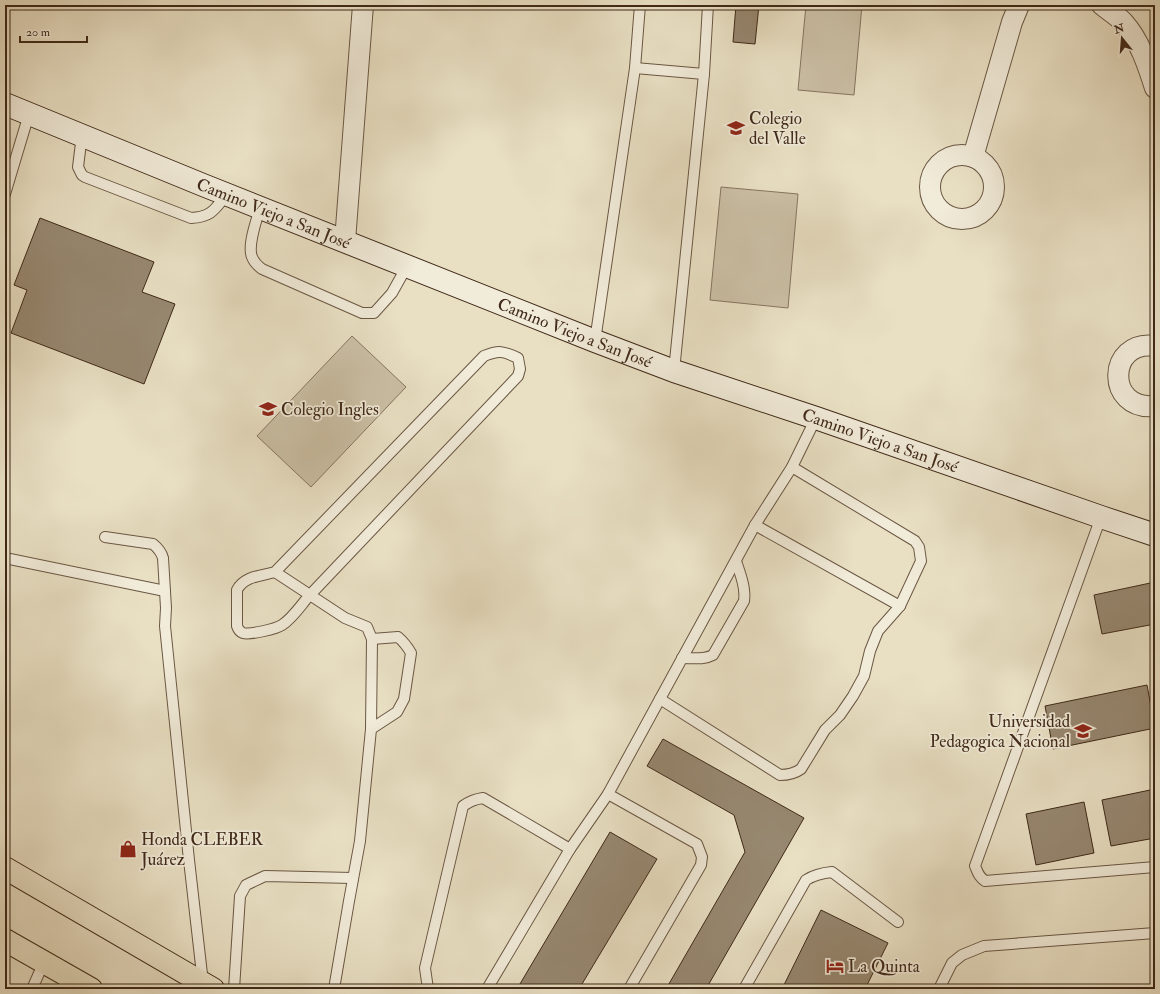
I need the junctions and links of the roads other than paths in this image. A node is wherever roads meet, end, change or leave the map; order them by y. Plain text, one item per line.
1 (363, 5) edge
2 (640, 5) edge
3 (708, 5) edge
4 (1019, 5) edge
5 (1102, 5) edge
6 (635, 68) junction
7 (704, 74) junction
8 (1155, 88) edge
9 (5, 104) edge
10 (29, 114) junction
11 (82, 135) junction
12 (973, 157) dead end
13 (5, 194) edge
14 (227, 194) junction
15 (260, 207) junction
16 (345, 241) junction
17 (407, 266) junction
18 (595, 341) junction
19 (1155, 346) edge
20 (674, 371) junction
21 (1155, 406) edge
22 (816, 418) junction
23 (792, 467) junction
24 (1101, 517) junction
25 (755, 525) junction
26 (1155, 535) edge
27 (106, 537) dead end
28 (5, 558) edge
29 (736, 561) junction
30 (275, 572) junction
31 (165, 591) junction
32 (309, 596) junction
33 (900, 606) junction
34 (372, 639) junction
35 (682, 658) junction
36 (660, 699) junction
37 (372, 729) junction
38 (608, 794) junction
39 (570, 849) junction
40 (1155, 867) edge
41 (5, 868) edge
42 (353, 878) junction
43 (898, 922) dead end
44 (1155, 933) edge
45 (10, 948) edge
46 (44, 962) junction
47 (208, 986) edge
48 (32, 989) edge
49 (91, 989) edge
50 (234, 989) edge
51 (334, 989) edge
52 (428, 989) edge
53 (487, 989) edge
54 (629, 989) edge
55 (744, 989) edge
56 (940, 989) edge

1 - 16 street
2 - 6 lane
3 - 7 lane
4 - 12 street
5 - 8 street
6 - 7 lane
6 - 18 lane
7 - 20 lane
9 - 10 street, Camino Viejo a San José
10 - 11 street, Camino Viejo a San José
10 - 13 lane
11 - 14 street, Camino Viejo a San José
11 - 14 lane
14 - 15 street, Camino Viejo a San José
15 - 16 street, Camino Viejo a San José
15 - 17 lane
16 - 17 street, Camino Viejo a San José
17 - 18 street, Camino Viejo a San José
18 - 20 street, Camino Viejo a San José
19 - 21 street
20 - 22 street, Camino Viejo a San José
22 - 23 lane
22 - 24 street, Camino Viejo a San José
23 - 25 lane
23 - 33 lane
24 - 26 street, Camino Viejo a San José
24 - 40 lane
25 - 29 lane
25 - 33 lane
27 - 31 lane
28 - 31 lane
29 - 35 lane
29 - 35 lane
30 - 32 lane
30 - 32 lane
30 - 32 lane
31 - 47 lane
32 - 34 lane
33 - 36 lane
34 - 37 lane
34 - 37 lane
35 - 36 lane
36 - 38 lane
37 - 42 lane
38 - 39 lane
38 - 54 lane
39 - 52 lane
39 - 53 lane
41 - 47 main road
42 - 50 lane
42 - 51 lane
43 - 55 lane
44 - 56 lane
45 - 46 main road
46 - 48 lane
46 - 49 main road

